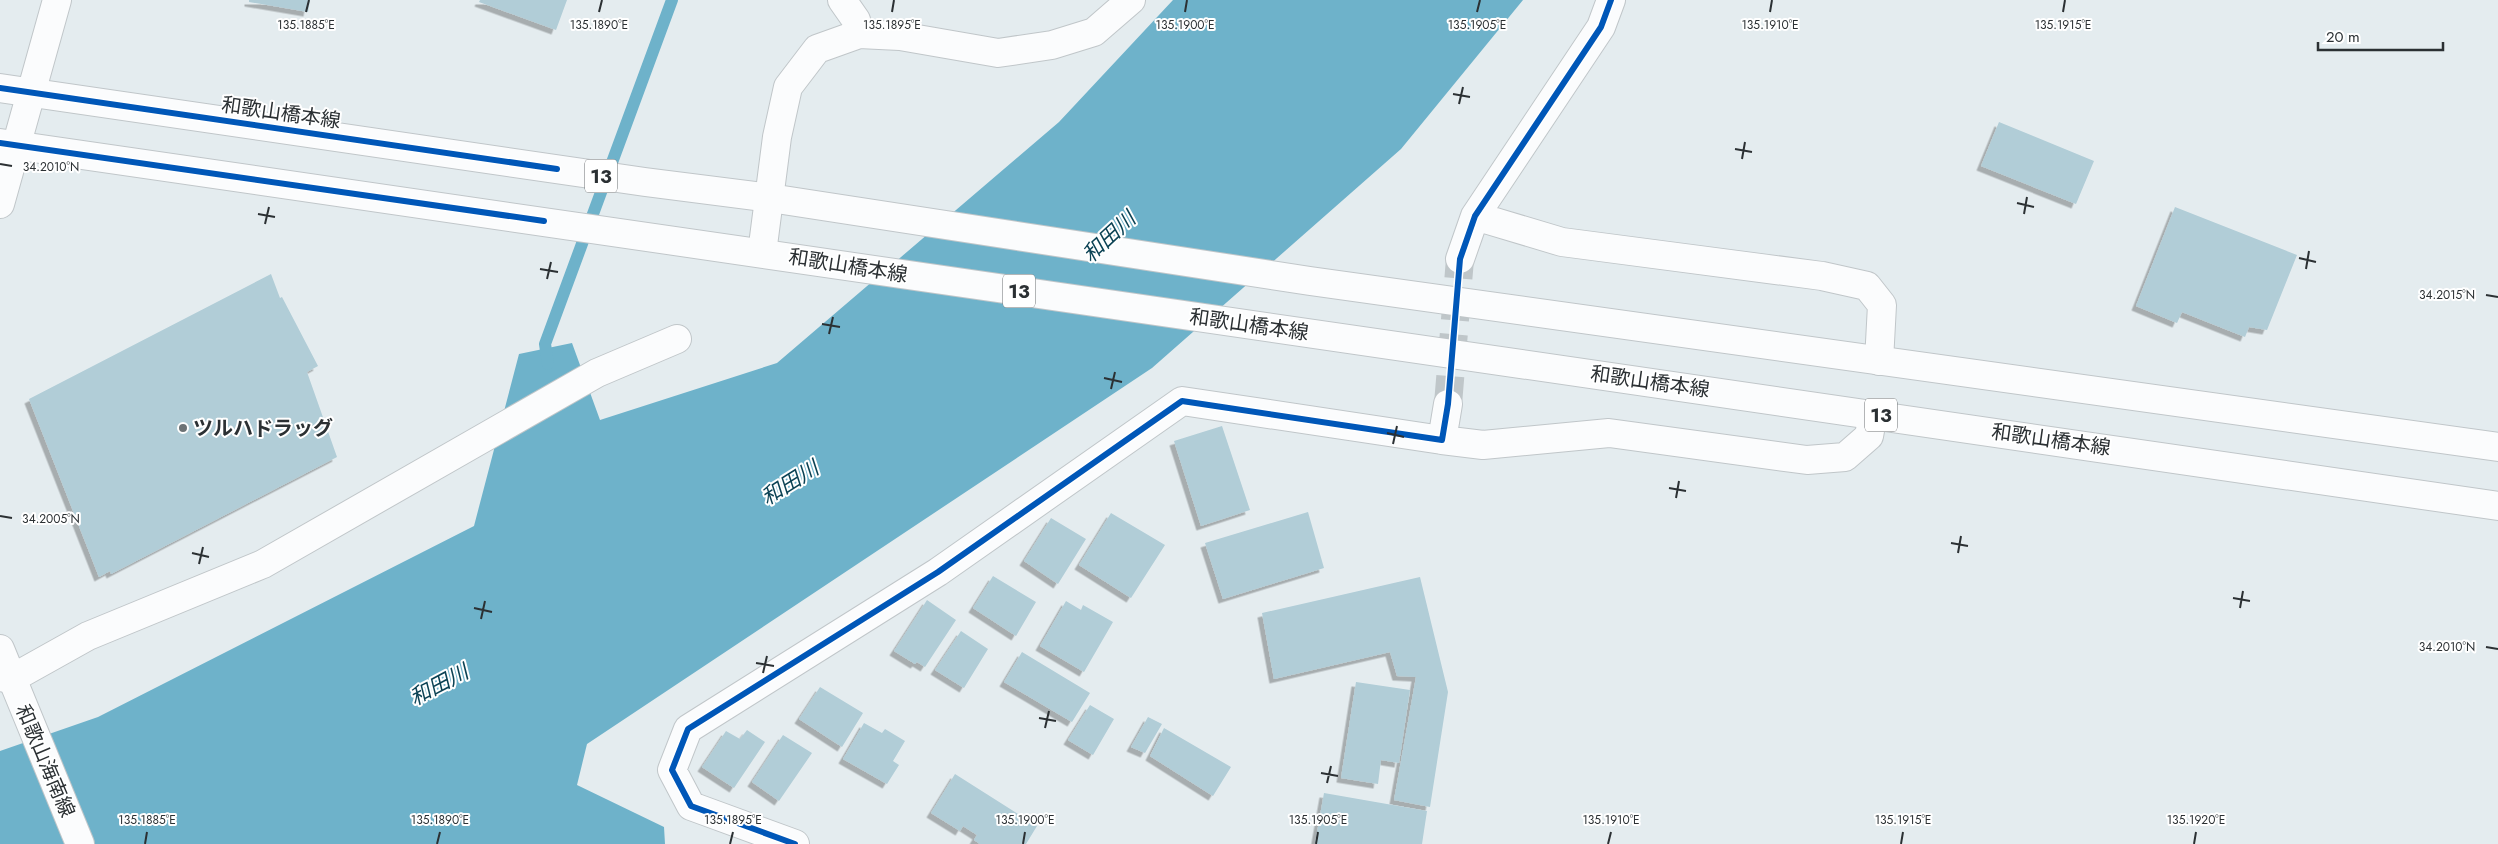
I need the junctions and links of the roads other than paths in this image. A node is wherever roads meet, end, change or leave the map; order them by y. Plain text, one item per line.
1 (57, 0) edge
2 (842, 0) edge
3 (1131, 0) edge
4 (1611, 0) edge
5 (859, 34) junction
6 (0, 88) edge
7 (31, 93) junction
8 (8, 145) edge
9 (770, 198) junction
10 (0, 204) edge
11 (1475, 216) junction
12 (769, 254) junction
13 (1460, 259) tunnel mouth
14 (677, 339) dead end
15 (1878, 360) junction
16 (1448, 404) tunnel mouth
17 (1873, 414) junction
18 (1442, 440) junction
19 (2498, 447) edge
20 (2498, 506) edge
21 (0, 649) edge
22 (5, 678) edge
23 (80, 844) edge
24 (794, 844) edge

1 - 7 main road
2 - 5 main road
3 - 5 main road
4 - 11 main road
5 - 9 main road
6 - 7 main road, 和歌山橋本線 / 13
7 - 8 main road
7 - 9 main road, 和歌山橋本線 / 13
8 - 10 main road
8 - 12 main road, 和歌山橋本線 / 13
9 - 12 main road
9 - 15 main road, 和歌山橋本線 / 13
11 - 13 main road
11 - 15 main road
12 - 17 main road, 和歌山橋本線 / 13
14 - 22 main road
15 - 19 main road, 和歌山橋本線 / 13
16 - 18 main road
17 - 18 main road
17 - 20 main road, 和歌山橋本線 / 13
18 - 24 main road
21 - 22 main road, 和歌山海南線
22 - 23 main road, 和歌山海南線

